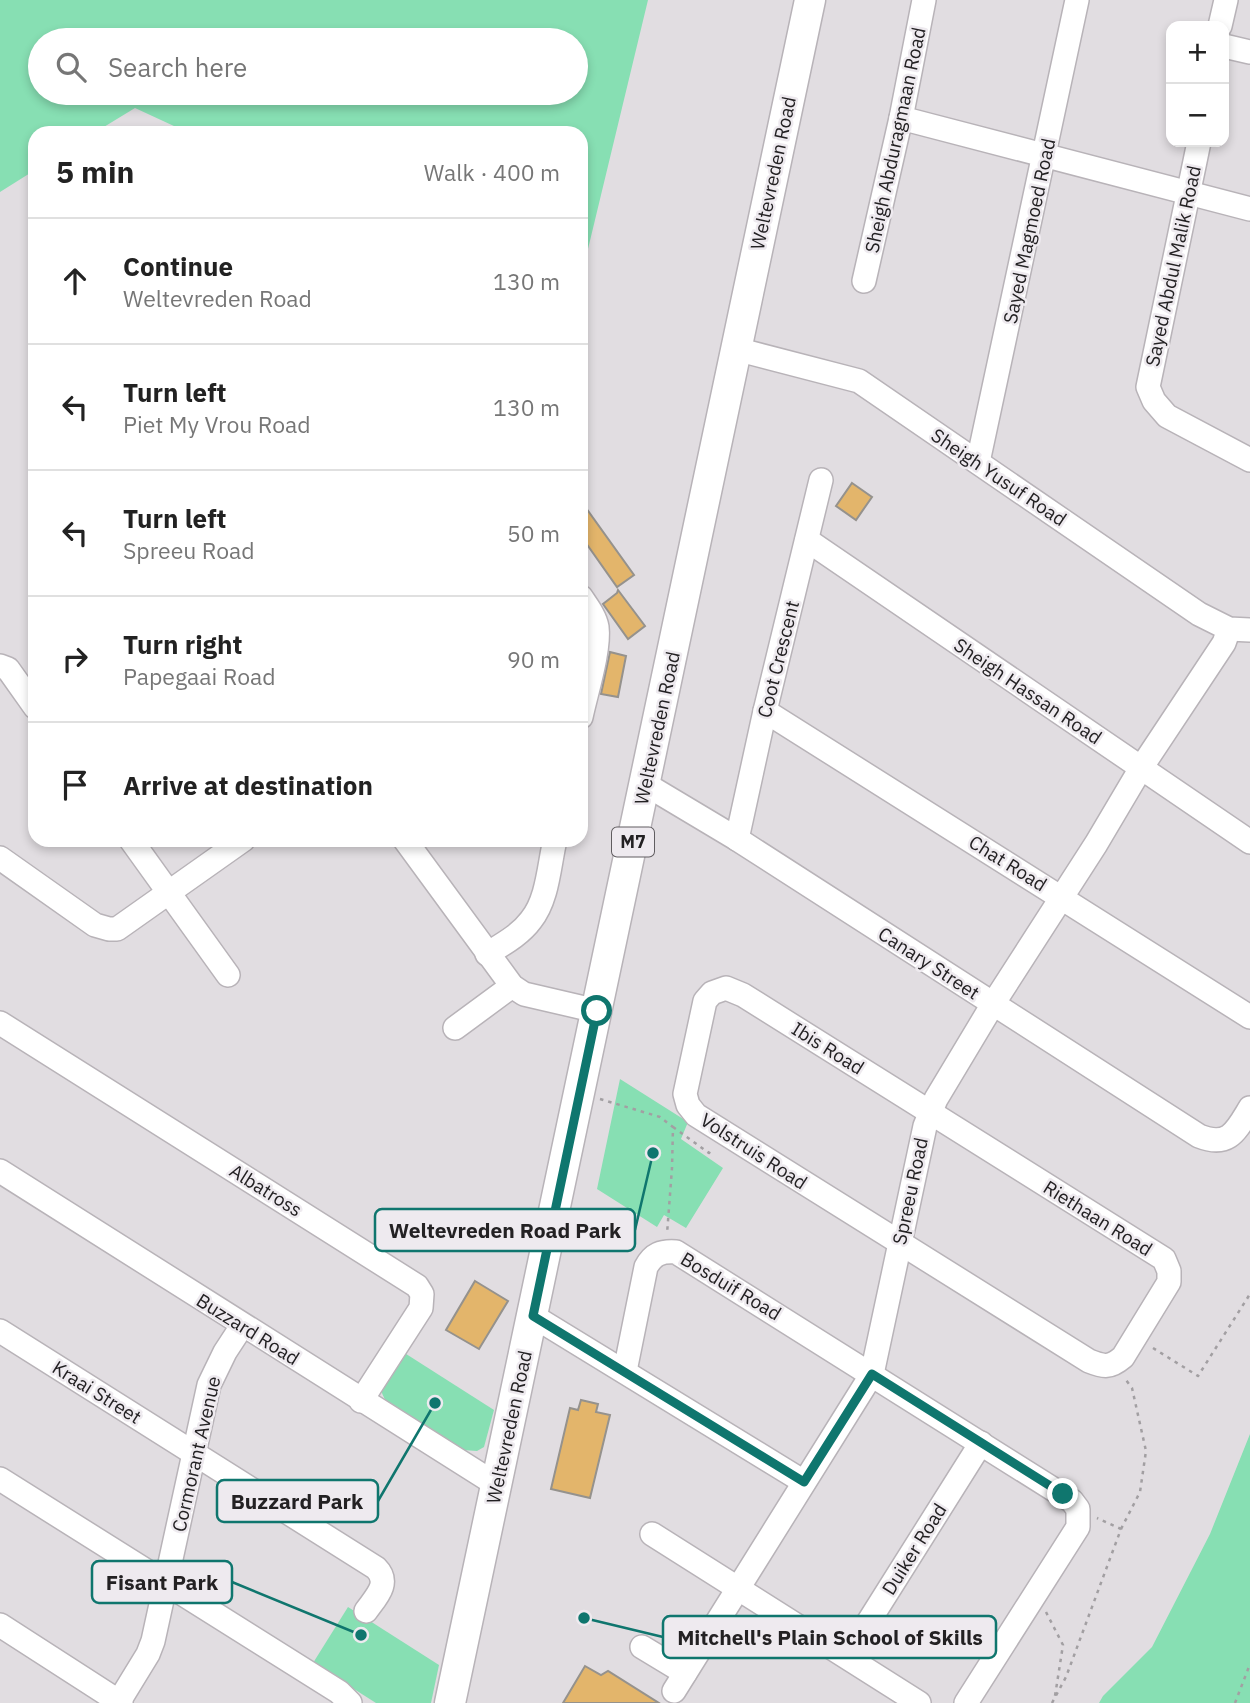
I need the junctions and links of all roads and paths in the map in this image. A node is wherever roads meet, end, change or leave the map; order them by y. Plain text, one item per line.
1 (810, 0) edge
2 (924, 0) edge
3 (1077, 0) edge
4 (1226, 0) edge
5 (1221, 21) edge
6 (1229, 47) edge
7 (1250, 52) edge
8 (901, 118) junction
9 (1198, 147) edge
10 (1045, 154) junction
11 (1189, 195) junction
12 (1250, 209) edge
13 (864, 281) dead end
14 (736, 349) junction
15 (1250, 460) edge
16 (978, 462) junction
17 (821, 480) dead end
18 (807, 540) junction
19 (588, 608) edge
20 (1240, 630) edge
21 (0, 666) edge
22 (588, 685) edge
23 (28, 697) edge
24 (765, 711) junction
25 (1141, 768) junction
26 (645, 784) junction
27 (737, 839) junction
28 (1250, 842) edge
29 (136, 847) edge
30 (233, 847) edge
31 (410, 847) edge
32 (553, 847) edge
33 (0, 858) edge
34 (169, 893) junction
35 (1061, 897) junction
36 (487, 954) junction
37 (228, 975) dead end
38 (512, 986) junction
39 (726, 988) joint
40 (993, 1004) junction
41 (597, 1011) junction
42 (1250, 1017) edge
43 (0, 1023) edge
44 (455, 1028) dead end
45 (600, 1100) dead end
46 (1250, 1108) edge
47 (929, 1112) junction
48 (673, 1128) junction
49 (713, 1145) dead end
50 (0, 1171) edge
51 (666, 1240) dead end
52 (899, 1243) junction
53 (1250, 1294) edge
54 (533, 1316) junction
55 (242, 1326) junction
56 (0, 1331) edge
57 (1135, 1338) junction
58 (1114, 1364) junction
59 (625, 1371) junction
60 (872, 1374) junction
61 (361, 1401) junction
62 (981, 1443) junction
63 (195, 1453) junction
64 (0, 1479) edge
65 (804, 1482) junction
66 (497, 1486) junction
67 (1088, 1514) dead end
68 (1121, 1529) junction
69 (652, 1534) dead end
70 (167, 1584) junction
71 (738, 1589) junction
72 (366, 1611) dead end
73 (1046, 1612) dead end
74 (0, 1625) edge
75 (642, 1647) dead end
76 (847, 1656) junction
77 (1250, 1664) edge
78 (1053, 1701) edge
79 (119, 1702) edge
80 (351, 1703) edge
81 (450, 1703) edge
82 (919, 1703) edge
83 (966, 1703) edge
84 (1235, 1703) edge

1 - 14 main road, Weltevreden Road / M7
2 - 8 street, Sheigh Abduragmaan Road
3 - 10 street, Sayed Magmoed Road
4 - 5 street
6 - 7 street
8 - 10 street
8 - 13 street, Sheigh Abduragmaan Road
9 - 11 street, Sayed Abdul Malik Road
10 - 11 street
10 - 16 street, Sayed Magmoed Road
11 - 12 street
11 - 15 street, Sayed Abdul Malik Road
14 - 16 street, Sheigh Yusuf Road
14 - 26 main road, Weltevreden Road / M7
16 - 20 street, Sheigh Yusuf Road
17 - 18 street, Coot Crescent
18 - 24 street, Coot Crescent
18 - 25 street, Sheigh Hassan Road
19 - 22 street
20 - 25 street, Spreeu Road
21 - 23 street
24 - 27 street, Coot Crescent
24 - 35 street, Chat Road
25 - 28 street, Sheigh Hassan Road
25 - 35 street, Spreeu Road
26 - 27 street, Canary Street
26 - 41 main road, Weltevreden Road / M7
27 - 40 street, Canary Street
29 - 34 street
30 - 34 street
31 - 36 street
32 - 36 street
33 - 34 street
34 - 37 street
35 - 40 street, Spreeu Road
35 - 42 street, Chat Road
36 - 38 street
38 - 41 street
38 - 44 street
39 - 47 street, Ibis Road
39 - 52 street, Volstruis Road
40 - 46 street, Canary Street
40 - 47 street, Spreeu Road
41 - 54 main road, Weltevreden Road / M7
43 - 61 street, Albatross
45 - 48 path
47 - 52 street, Spreeu Road
47 - 57 street, Riethaan Road
48 - 49 path
48 - 51 path
50 - 55 street, Buzzard Road
52 - 58 street
52 - 60 street, Spreeu Road
53 - 57 path
54 - 59 street
54 - 66 main road, Weltevreden Road / M7
55 - 61 street, Buzzard Road
55 - 63 street, Cormorant Avenue
56 - 63 street, Kraai Street
57 - 58 street, Riethaan Road
58 - 68 path
59 - 60 street, Bosduif Road
59 - 65 street
60 - 62 street
60 - 65 street, Spreeu Road
61 - 66 street, Buzzard Road
62 - 76 street, Duiker Road
62 - 83 street
63 - 70 street, Cormorant Avenue
63 - 72 street, Kraai Street
64 - 70 street
65 - 71 street, Spreeu Road
66 - 81 main road, Weltevreden Road / M7
67 - 68 path
68 - 78 path
69 - 71 street
70 - 79 street, Cormorant Avenue
70 - 80 street
71 - 75 street, Spreeu Road
71 - 76 street
73 - 78 path
74 - 79 street
76 - 82 street
77 - 84 path

